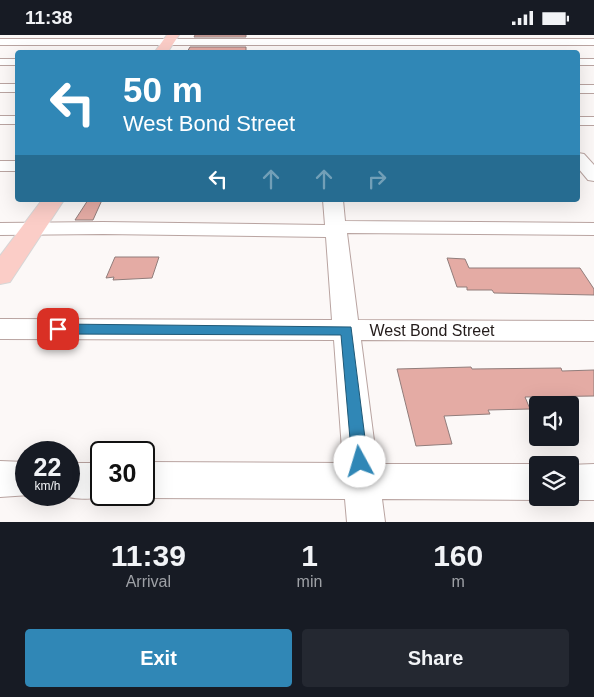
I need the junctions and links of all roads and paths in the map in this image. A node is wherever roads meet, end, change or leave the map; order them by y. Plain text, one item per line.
1 (27, 35) edge
2 (171, 38) edge
3 (466, 39) edge
4 (0, 41) edge
5 (17, 42) junction
6 (594, 42) edge
7 (317, 43) edge
8 (162, 50) edge
9 (476, 50) edge
10 (0, 53) edge
11 (0, 62) edge
12 (15, 62) edge
13 (580, 63) edge
14 (594, 63) edge
15 (0, 88) edge
16 (15, 88) edge
17 (580, 89) edge
18 (594, 89) edge
19 (0, 120) edge
20 (15, 120) edge
21 (580, 121) edge
22 (594, 121) edge
23 (0, 166) edge
24 (15, 166) edge
25 (52, 202) edge
26 (335, 219) edge
27 (0, 229) edge
28 (32, 229) junction
29 (594, 229) edge
30 (0, 275) edge
31 (0, 329) edge
32 (347, 330) junction
33 (594, 331) edge
34 (0, 479) edge
35 (15, 479) edge
36 (155, 480) edge
37 (362, 481) junction
38 (529, 482) edge
39 (579, 482) edge
40 (594, 482) edge
41 (366, 522) edge

1 - 5 street
2 - 5 street
2 - 7 street
2 - 8 main road
3 - 6 street
3 - 7 street
3 - 9 street
4 - 5 street
5 - 10 street
11 - 12 street
13 - 14 street
15 - 16 street
17 - 18 street
19 - 20 street
21 - 22 street
23 - 24 street
25 - 28 main road
26 - 28 street
26 - 29 street
26 - 32 street
27 - 28 street
28 - 30 main road
31 - 32 street, West Bond Street
32 - 33 street, West Bond Street
32 - 37 street
34 - 35 street
36 - 37 street
37 - 38 street
37 - 41 street
39 - 40 street

